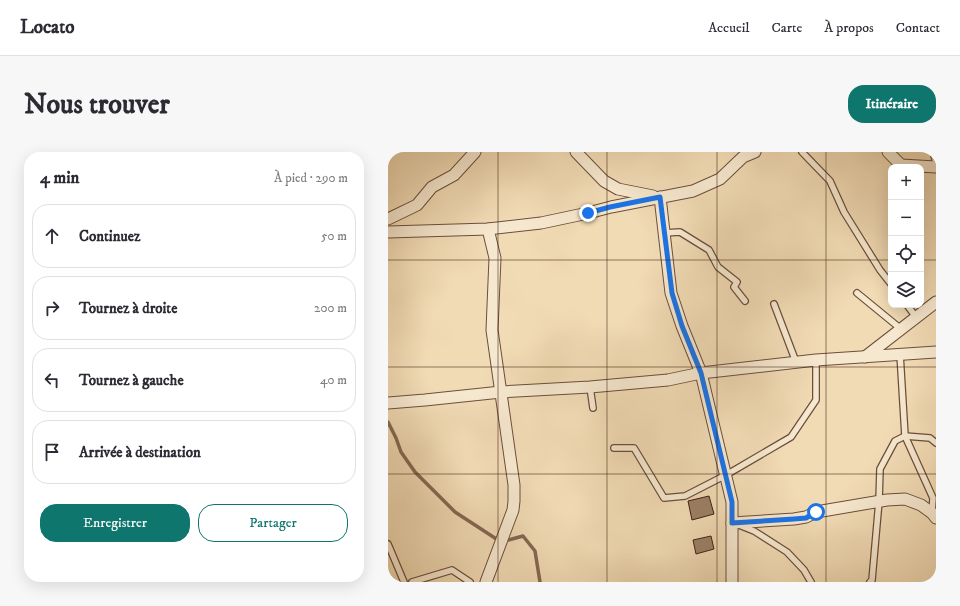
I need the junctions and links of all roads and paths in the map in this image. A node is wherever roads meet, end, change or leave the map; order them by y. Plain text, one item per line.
1 (475, 152) edge
2 (576, 152) edge
3 (755, 152) edge
4 (802, 152) edge
5 (888, 152) edge
6 (933, 152) edge
7 (745, 154) edge
8 (936, 163) edge
9 (936, 167) edge
10 (660, 197) junction
11 (388, 219) edge
12 (488, 229) junction
13 (388, 232) edge
14 (664, 233) junction
15 (888, 280) edge
16 (857, 293) dead end
17 (745, 301) dead end
18 (936, 302) edge
19 (774, 304) dead end
20 (909, 308) edge
21 (916, 317) junction
22 (901, 329) junction
23 (936, 352) edge
24 (900, 354) junction
25 (864, 357) junction
26 (816, 360) junction
27 (796, 362) junction
28 (701, 373) junction
29 (590, 387) junction
30 (501, 392) junction
31 (388, 403) edge
32 (593, 408) dead end
33 (905, 436) junction
34 (936, 442) edge
35 (614, 448) dead end
36 (726, 475) junction
37 (879, 501) junction
38 (934, 514) edge
39 (732, 523) junction
40 (388, 544) edge
41 (404, 582) edge
42 (412, 582) edge
43 (470, 582) edge
44 (486, 582) edge
45 (732, 582) edge
46 (811, 582) edge
47 (870, 582) edge

1 - 11 street
2 - 10 street
3 - 7 street
4 - 15 lane
5 - 9 street
6 - 8 lane
7 - 10 street
10 - 12 street
10 - 14 street
12 - 13 street
12 - 30 street
14 - 17 lane
14 - 28 street
16 - 22 lane
18 - 21 street
19 - 27 lane
20 - 21 lane
21 - 22 street
22 - 25 street
23 - 24 street
24 - 25 street
24 - 33 lane
25 - 26 street
26 - 27 street
26 - 36 lane
27 - 28 street
28 - 29 street
28 - 36 street
29 - 30 street
29 - 32 lane
30 - 31 street
30 - 44 street
33 - 34 lane
33 - 37 lane
33 - 38 lane
35 - 36 lane
36 - 39 street
37 - 38 street
37 - 39 street
37 - 47 lane
39 - 45 street
39 - 46 lane
40 - 41 lane
42 - 43 lane

